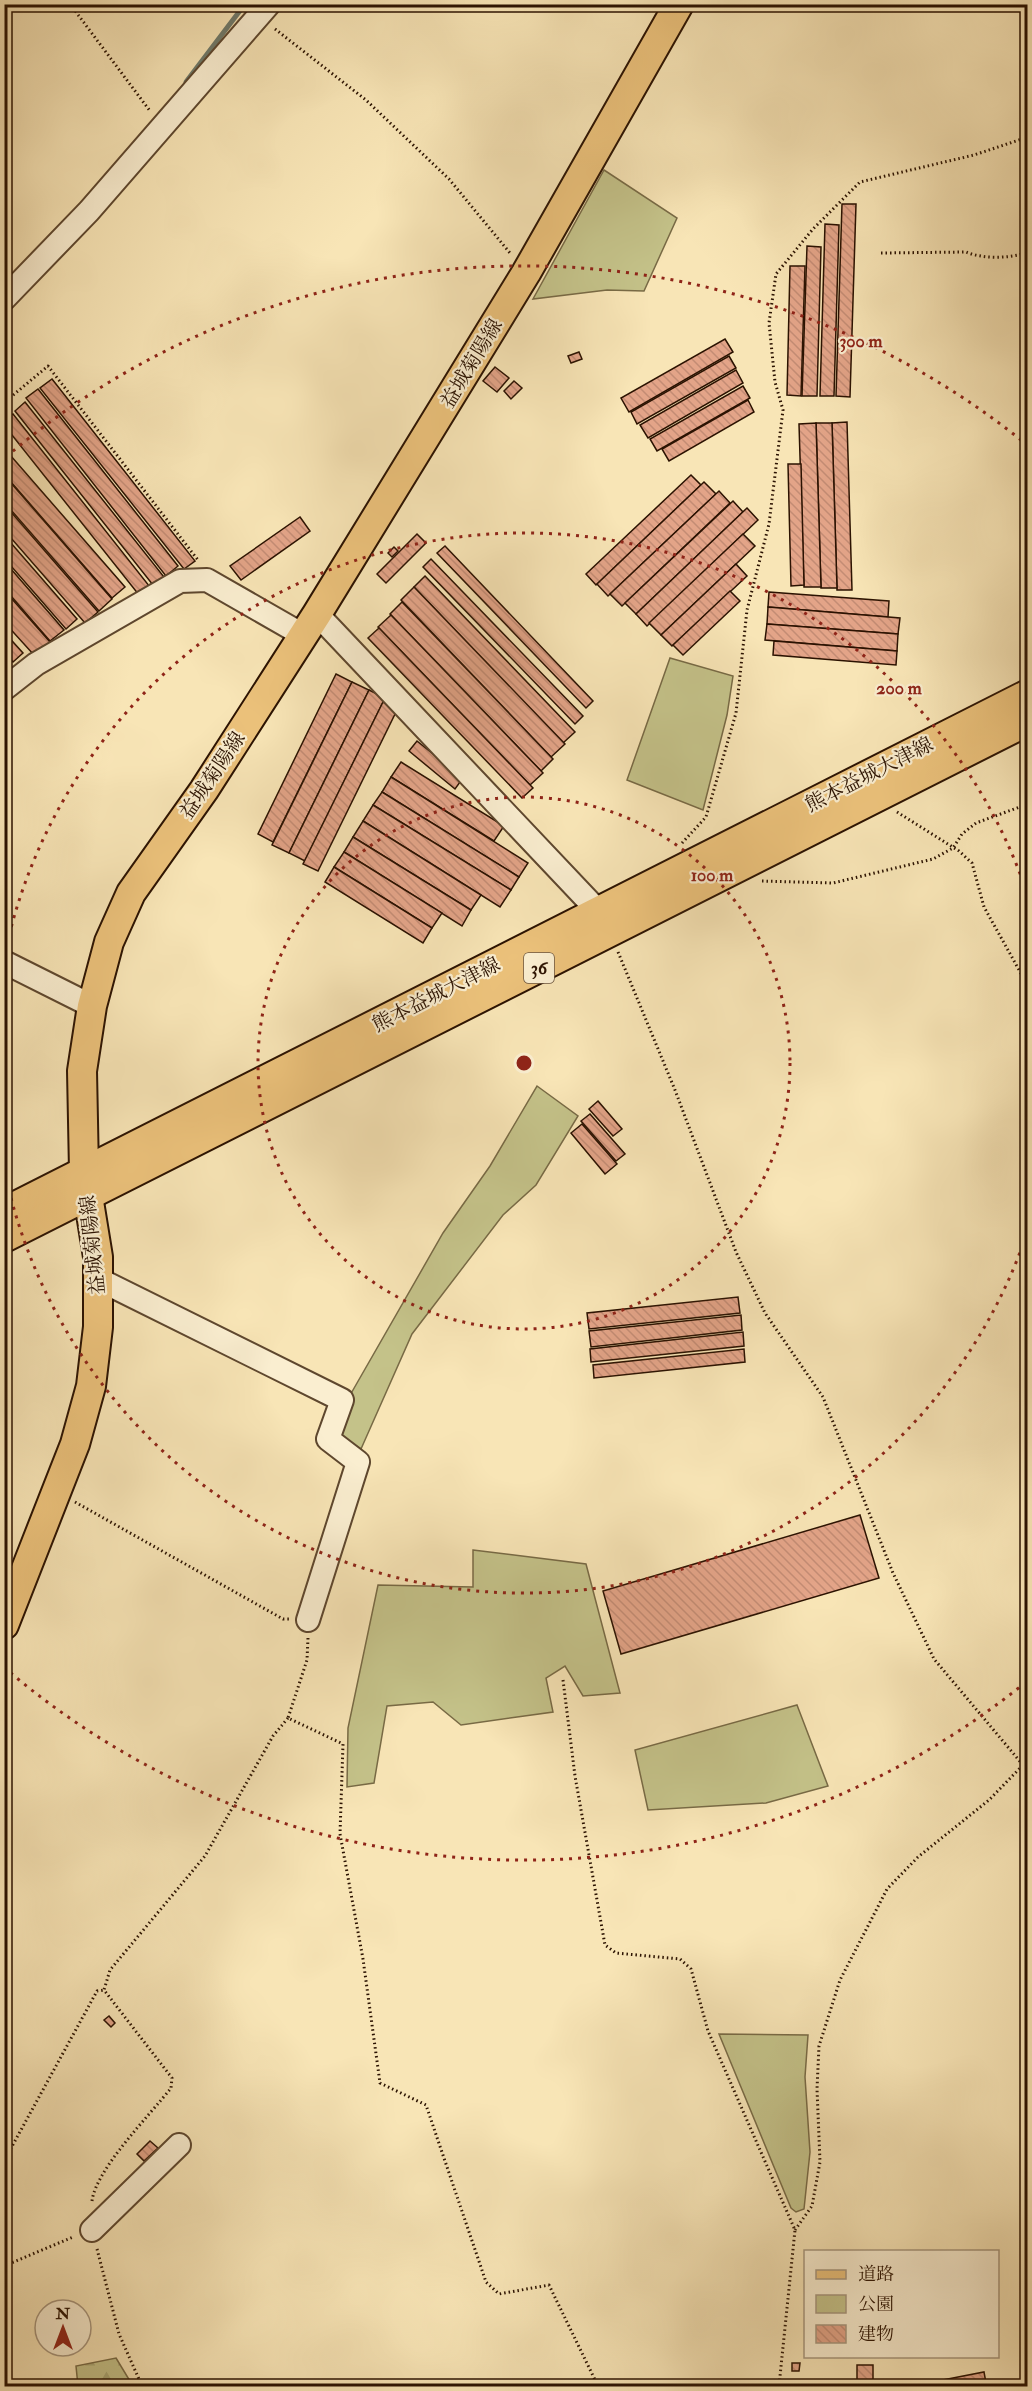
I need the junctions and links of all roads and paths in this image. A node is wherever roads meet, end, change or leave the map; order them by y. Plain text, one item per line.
1 (70, 4) edge
2 (679, 4) edge
3 (264, 11) edge
4 (163, 127) junction
5 (1028, 137) edge
6 (1028, 252) edge
7 (881, 253) dead end
8 (526, 273) junction
9 (4, 299) edge
10 (4, 387) edge
11 (207, 580) junction
12 (310, 624) junction
13 (4, 689) edge
14 (1028, 694) edge
15 (1028, 721) edge
16 (880, 796) junction
17 (1028, 804) edge
18 (953, 848) junction
19 (675, 850) dead end
20 (758, 881) dead end
21 (605, 922) junction
22 (4, 962) edge
23 (1028, 986) edge
24 (92, 1006) junction
25 (86, 1184) junction
26 (4, 1212) edge
27 (4, 1238) edge
28 (98, 1279) junction
29 (55, 1491) junction
30 (308, 1620) junction
31 (4, 1625) edge
32 (563, 1680) dead end
33 (288, 1718) junction
34 (1023, 1765) junction
35 (1028, 1767) edge
36 (104, 1990) junction
37 (178, 2145) dead end
38 (4, 2161) edge
39 (4, 2213) edge
40 (4, 2230) edge
41 (92, 2230) junction
42 (795, 2230) junction
43 (4, 2266) edge
44 (142, 2386) edge
45 (598, 2386) edge
46 (778, 2386) edge

1 - 4 path
2 - 8 main road, 益城菊陽線
3 - 4 street
3 - 8 path
4 - 9 street
5 - 19 path
6 - 7 path
8 - 12 main road, 益城菊陽線
10 - 11 path
11 - 12 street
11 - 13 street
12 - 21 street
12 - 24 main road, 益城菊陽線
14 - 21 main road, 熊本益城大津線 / 36
15 - 16 main road, 熊本益城大津線 / 36
16 - 18 path
16 - 21 main road, 熊本益城大津線 / 36
17 - 18 path
18 - 20 path
18 - 23 path
21 - 25 main road, 熊本益城大津線 / 36
21 - 34 path
22 - 24 street
24 - 25 main road, 益城菊陽線
25 - 26 main road, 熊本益城大津線 / 36
25 - 27 main road, 熊本益城大津線 / 36
25 - 28 main road, 益城菊陽線
28 - 29 main road, 益城菊陽線
28 - 30 street
29 - 30 path
29 - 31 main road, 益城菊陽線
30 - 33 path
32 - 42 path
33 - 36 path
33 - 45 path
34 - 35 path
34 - 42 path
36 - 38 path
36 - 41 path
37 - 41 street
39 - 40 path
41 - 43 path
41 - 44 path
42 - 46 path

